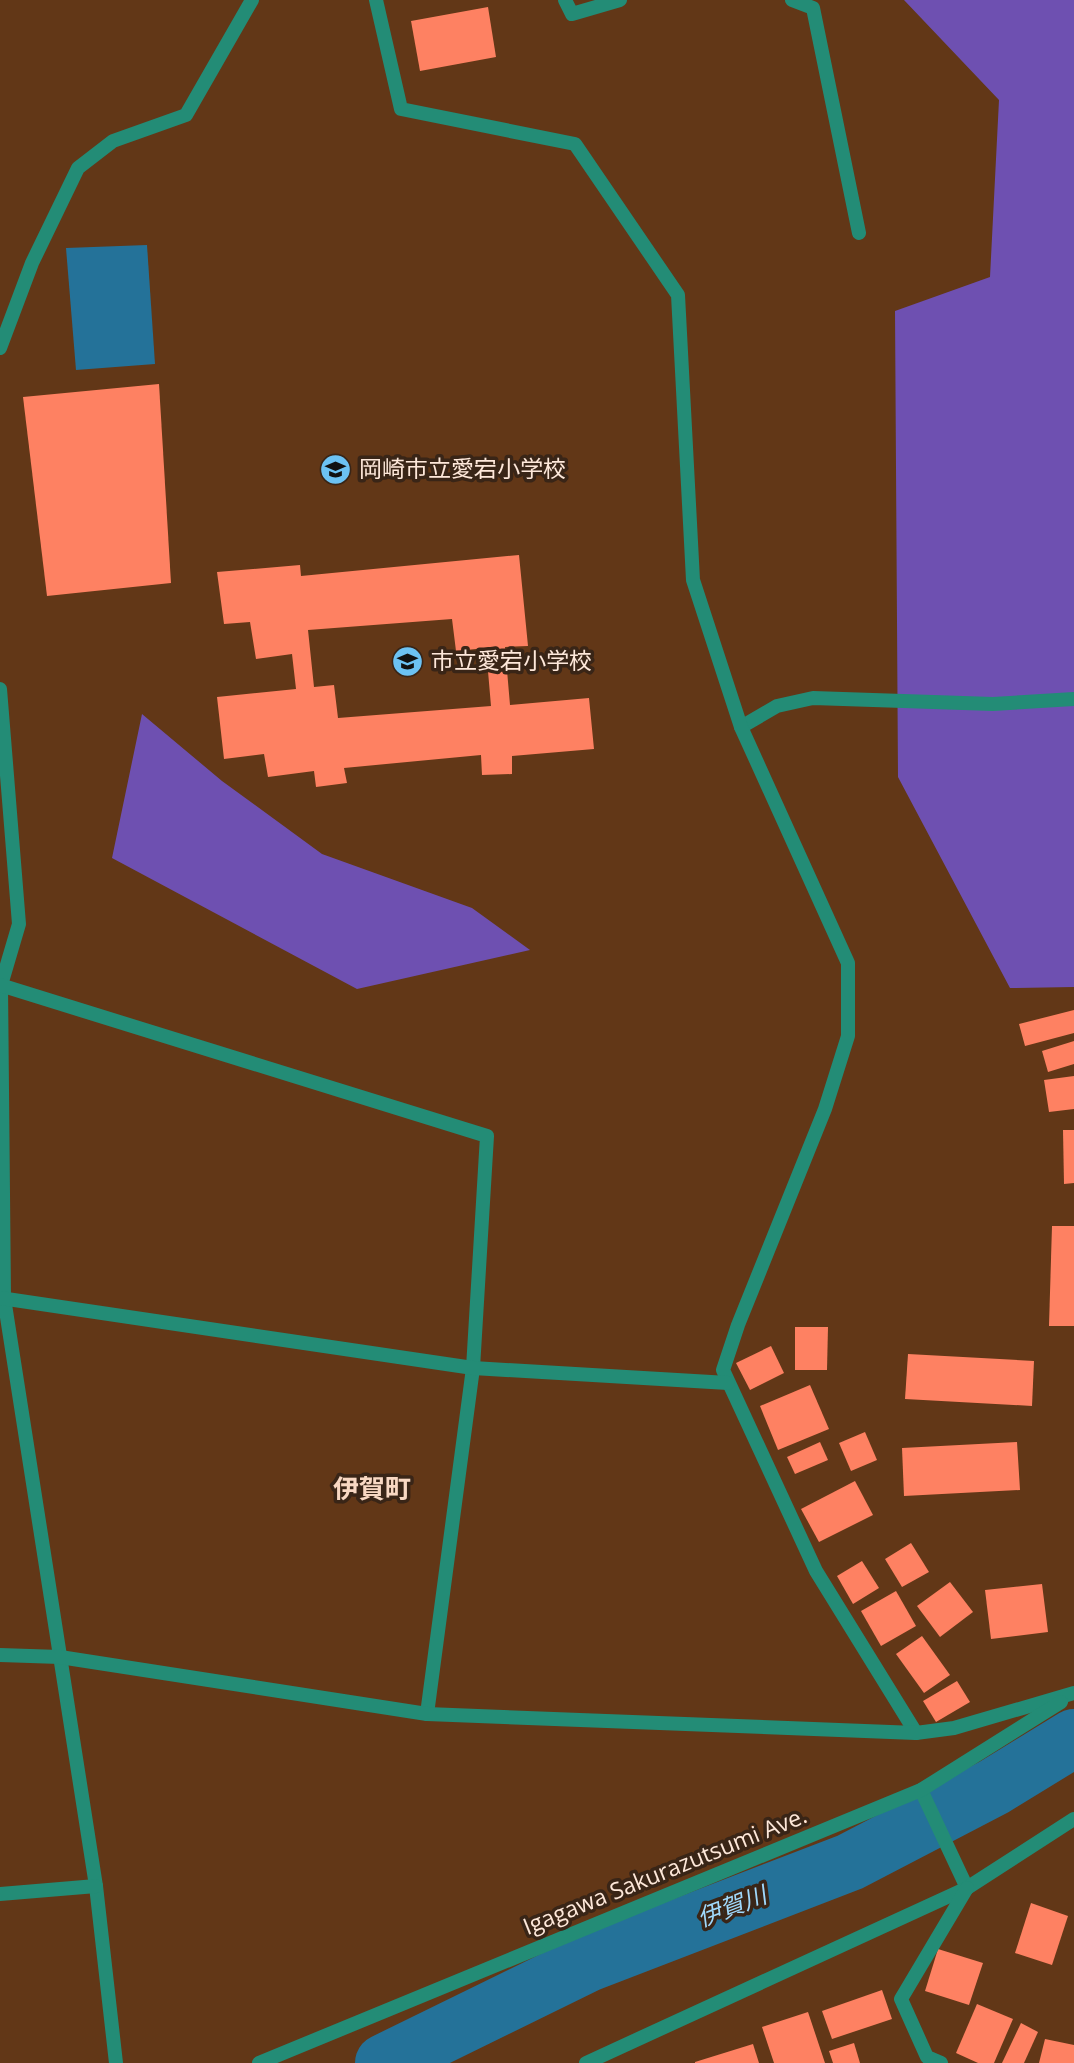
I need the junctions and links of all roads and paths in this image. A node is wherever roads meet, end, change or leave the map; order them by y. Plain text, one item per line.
1 (253, 0) edge
2 (376, 0) edge
3 (565, 0) edge
4 (620, 0) edge
5 (792, 0) edge
6 (859, 233) dead end
7 (0, 348) edge
8 (0, 689) edge
9 (1074, 699) edge
10 (741, 727) junction
11 (1, 985) edge
12 (2, 1298) edge
13 (472, 1368) junction
14 (728, 1383) junction
15 (0, 1655) edge
16 (60, 1657) junction
17 (1074, 1693) edge
18 (427, 1714) junction
19 (916, 1733) junction
20 (921, 1790) junction
21 (1074, 1819) edge
22 (96, 1886) junction
23 (967, 1888) junction
24 (0, 1894) edge
25 (116, 2063) edge
26 (259, 2063) edge
27 (586, 2063) edge
28 (941, 2063) edge

1 - 7 street
2 - 10 street
3 - 4 street
5 - 6 street
8 - 11 street
9 - 10 street
10 - 14 street
11 - 12 street
11 - 13 street
12 - 13 street
12 - 16 street
13 - 14 street
13 - 18 street
14 - 19 street
15 - 16 street
16 - 18 street
16 - 22 street
17 - 19 street
17 - 20 street, Igagawa Sakurazutsumi Ave.
18 - 19 street
20 - 23 street
20 - 26 street, Igagawa Sakurazutsumi Ave.
21 - 23 street
22 - 24 street
22 - 25 street
23 - 27 street
23 - 28 street

